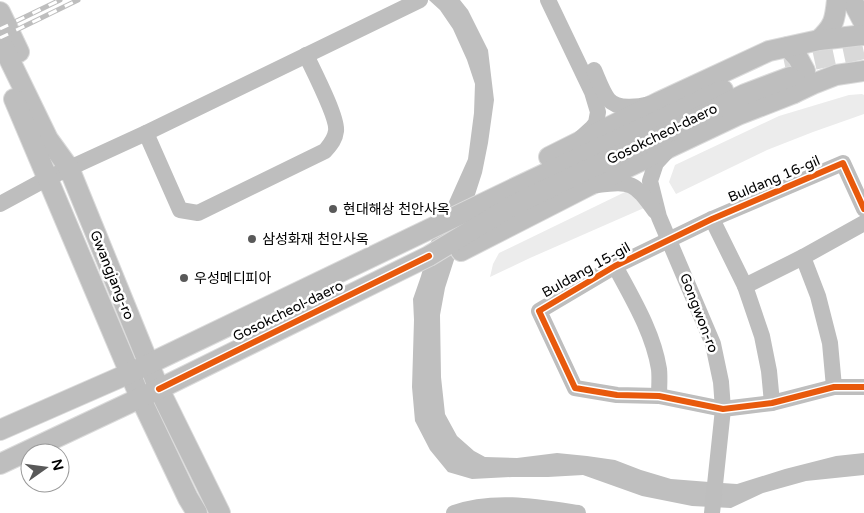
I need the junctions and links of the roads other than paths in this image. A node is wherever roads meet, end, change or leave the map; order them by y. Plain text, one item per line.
1 (420, 0) edge
2 (548, 0) edge
3 (559, 0) edge
4 (837, 0) edge
5 (852, 0) edge
6 (0, 12) edge
7 (864, 22) edge
8 (864, 35) edge
9 (0, 40) edge
10 (819, 40) junction
11 (306, 55) junction
12 (0, 69) edge
13 (864, 70) edge
14 (789, 71) junction
15 (864, 82) edge
16 (596, 88) junction
17 (0, 95) edge
18 (659, 102) junction
19 (146, 133) junction
20 (572, 145) junction
21 (672, 146) junction
22 (36, 151) junction
23 (69, 168) junction
24 (48, 178) junction
25 (520, 178) junction
26 (588, 186) junction
27 (0, 204) edge
28 (864, 209) edge
29 (659, 217) junction
30 (712, 219) junction
31 (864, 223) edge
32 (669, 240) junction
33 (803, 257) junction
34 (421, 260) junction
35 (615, 266) junction
36 (745, 286) junction
37 (149, 364) junction
38 (130, 373) junction
39 (834, 387) junction
40 (864, 388) edge
41 (159, 389) junction
42 (659, 396) junction
43 (140, 397) junction
44 (772, 403) junction
45 (723, 409) junction
46 (0, 430) edge
47 (0, 464) edge
48 (713, 512) edge
49 (197, 513) edge
50 (220, 513) edge
51 (454, 513) edge
52 (578, 513) edge

1 - 11 street
2 - 16 street
3 - 16 street
4 - 10 main road
5 - 7 main road
6 - 23 main road
8 - 10 main road
9 - 23 main road, Gwangjang-ro
10 - 14 main road
11 - 19 street
11 - 19 street
12 - 22 main road, Gwangjang-ro
13 - 14 main road
14 - 15 main road
14 - 18 main road
14 - 21 main road
14 - 25 main road, Gosokcheol-daero
14 - 34 main road, Gosokcheol-daero
16 - 18 street
16 - 20 street
17 - 22 main road
18 - 20 main road
19 - 23 street
20 - 25 main road
21 - 26 main road
21 - 29 street
22 - 24 main road, Gwangjang-ro
23 - 24 street
23 - 37 main road, Gwangjang-ro
24 - 27 street
24 - 38 main road, Gwangjang-ro
25 - 37 main road, Gosokcheol-daero
26 - 29 street
26 - 34 main road
28 - 30 street, Buldang 16-gil
29 - 32 street, Gongwon-ro
30 - 32 street, Buldang 16-gil
30 - 36 street
31 - 33 street
32 - 35 street, Buldang 15-gil
32 - 45 street, Gongwon-ro
33 - 36 street
33 - 39 street
34 - 41 main road, Gosokcheol-daero
35 - 42 street, Buldang 15-gil
35 - 42 street, Buldang 15-gil
36 - 44 street
37 - 38 main road, Gosokcheol-daero
37 - 41 main road, Gwangjang-ro
38 - 43 main road, Gwangjang-ro
38 - 46 main road, Gosokcheol-daero
39 - 40 street
39 - 44 street
41 - 43 main road, Gosokcheol-daero
41 - 50 main road, Gwangjang-ro
42 - 45 street, Buldang 15-gil
43 - 47 main road, Gosokcheol-daero
43 - 49 main road, Gwangjang-ro
44 - 45 street
45 - 48 street, Gongwon-ro
51 - 52 street

